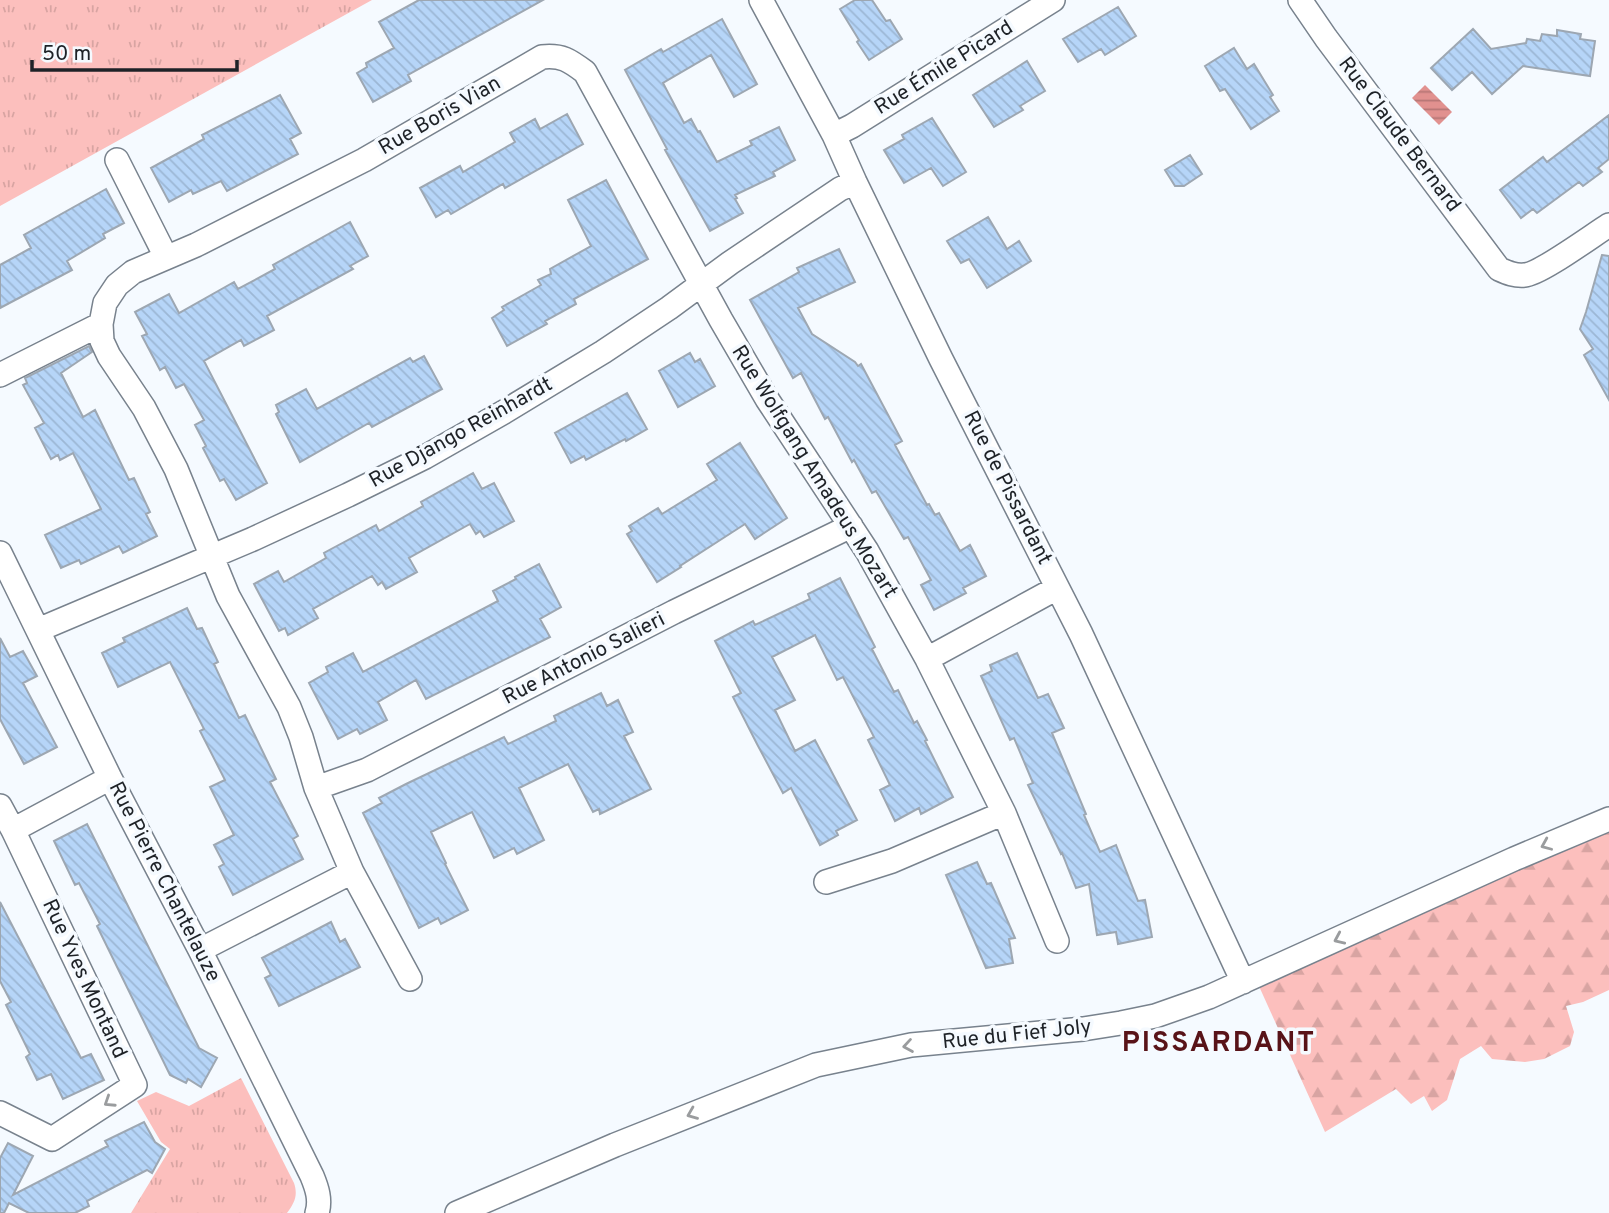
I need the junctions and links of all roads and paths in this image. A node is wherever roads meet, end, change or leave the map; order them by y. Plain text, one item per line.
1 (761, 0) edge
2 (1053, 0) edge
3 (1300, 0) edge
4 (834, 135) junction
5 (117, 160) dead end
6 (855, 182) junction
7 (1609, 225) edge
8 (166, 257) junction
9 (701, 285) junction
10 (101, 324) junction
11 (0, 375) edge
12 (851, 526) junction
13 (0, 553) edge
14 (211, 556) junction
15 (1058, 588) junction
16 (38, 630) junction
17 (927, 659) junction
18 (110, 778) junction
19 (316, 789) junction
20 (0, 806) edge
21 (1004, 813) junction
22 (1609, 819) edge
23 (13, 830) junction
24 (352, 872) junction
25 (826, 882) dead end
26 (1057, 941) dead end
27 (200, 950) junction
28 (410, 979) dead end
29 (1243, 982) junction
30 (0, 1113) edge
31 (317, 1213) edge
32 (457, 1213) edge

1 - 4 street, Rue de Pissardant
2 - 4 street, Rue Émile Picard
3 - 7 street, Rue Claude Bernard
4 - 6 street, Rue de Pissardant
5 - 8 street
6 - 9 street, Rue Django Reinhardt
6 - 15 street, Rue de Pissardant
8 - 9 street, Rue Boris Vian
8 - 10 street, Rue Boris Vian
9 - 12 street, Rue Wolfgang Amadeus Mozart
9 - 14 street, Rue Django Reinhardt
10 - 11 street
10 - 14 street
12 - 17 street, Rue Wolfgang Amadeus Mozart
12 - 19 street, Rue Antonio Salieri
13 - 16 street, Rue Pierre Chantelauze
14 - 16 street, Rue Django Reinhardt
14 - 19 street
15 - 17 street
15 - 29 street, Rue de Pissardant
16 - 18 street, Rue Pierre Chantelauze
17 - 21 street, Rue Wolfgang Amadeus Mozart
18 - 23 street
18 - 27 street, Rue Pierre Chantelauze
19 - 24 street
20 - 23 street
21 - 25 street
21 - 26 street, Rue Wolfgang Amadeus Mozart
22 -> 29 street, Rue du Fief Joly
23 -> 30 street, Rue Yves Montand
24 - 27 street
24 - 28 street
27 - 31 street, Rue Pierre Chantelauze
29 -> 32 street, Rue du Fief Joly

